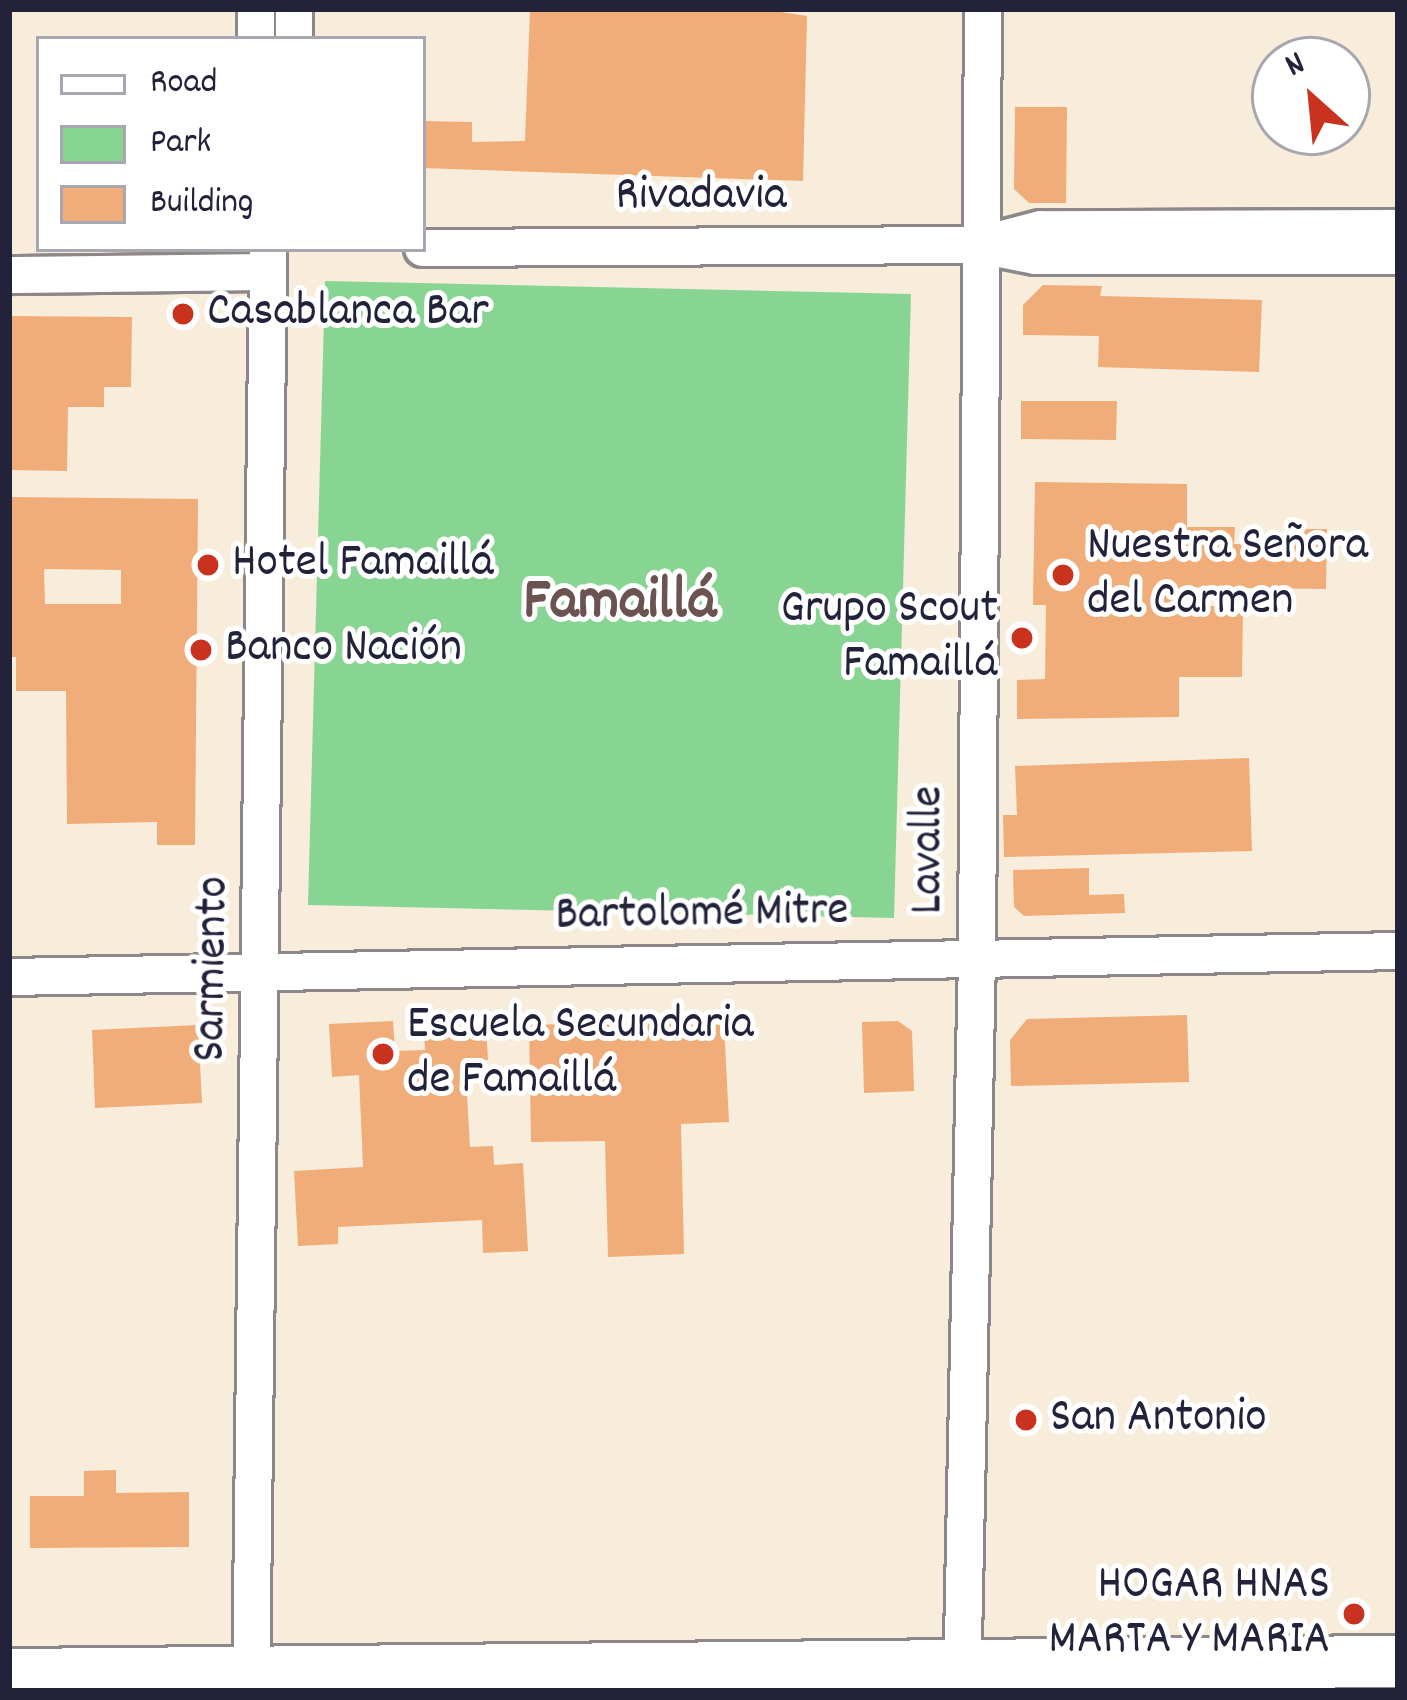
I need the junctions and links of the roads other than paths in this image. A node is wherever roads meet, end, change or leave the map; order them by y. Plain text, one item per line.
1 (983, 9) edge
2 (1398, 228) edge
3 (980, 245) junction
4 (426, 248) edge
5 (1398, 256) edge
6 (268, 261) edge
7 (9, 275) edge
8 (1398, 951) edge
9 (977, 956) junction
10 (263, 974) junction
11 (9, 977) edge
12 (1398, 1661) edge
13 (9, 1674) edge
14 (962, 1678) edge
15 (251, 1681) edge

1 - 3 street, Lavalle
2 - 3 street, Rivadavia
3 - 4 street, Rivadavia
3 - 5 street, Rivadavia
3 - 9 street, Lavalle
6 - 7 street
6 - 10 street, Sarmiento
8 - 9 street, Bartolomé Mitre
9 - 10 street, Bartolomé Mitre
9 - 14 street, Lavalle
10 - 11 street, Bartolomé Mitre
10 - 15 street, Sarmiento
12 - 14 main road
13 - 15 main road
14 - 15 main road

